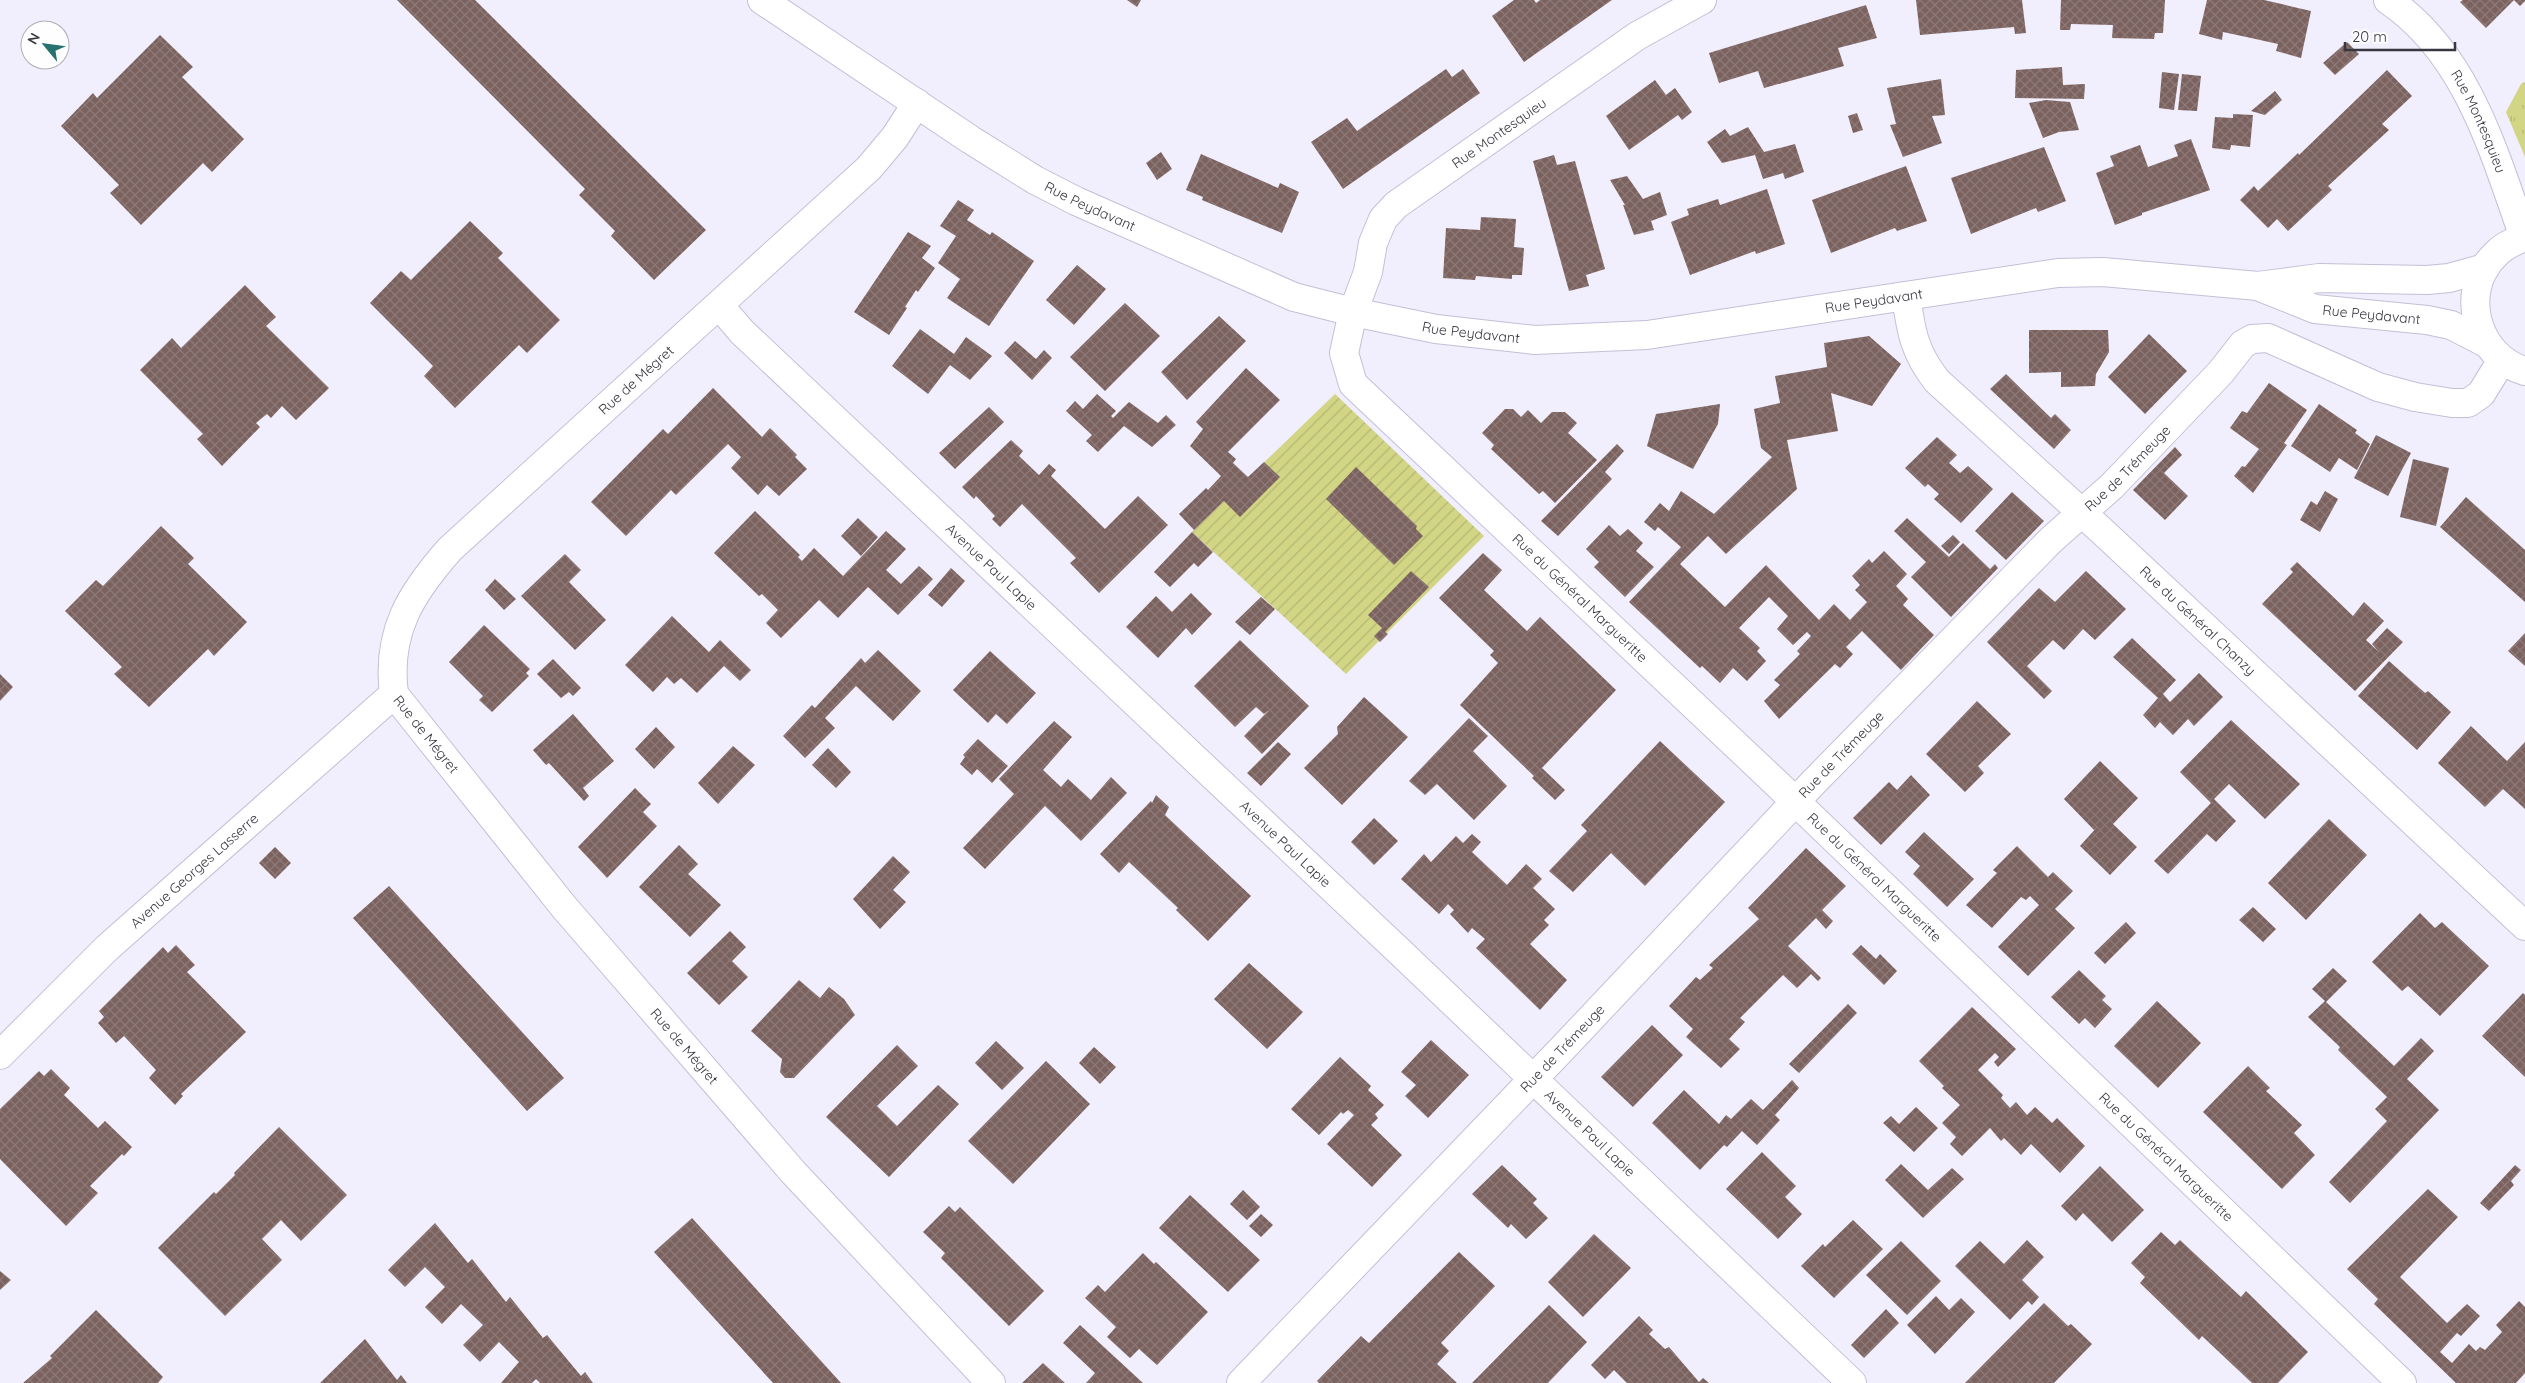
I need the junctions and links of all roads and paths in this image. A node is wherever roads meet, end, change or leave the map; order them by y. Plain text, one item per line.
1 (762, 0) edge
2 (1702, 0) edge
3 (2388, 0) edge
4 (917, 103) junction
5 (2525, 237) edge
6 (2485, 268) junction
7 (2258, 286) junction
8 (1906, 296) junction
9 (719, 305) junction
10 (1353, 312) junction
11 (2504, 358) edge
12 (2081, 512) junction
13 (394, 694) junction
14 (1796, 802) junction
15 (2525, 926) edge
16 (0, 1055) edge
17 (1533, 1079) junction
18 (992, 1383) edge
19 (1241, 1383) edge
20 (1852, 1383) edge
21 (2402, 1383) edge

1 - 4 street, Rue Peydavant
2 - 10 street, Rue Montesquieu
3 - 5 street, Rue Montesquieu
4 - 9 street, Rue de Mégret
4 - 10 street, Rue Peydavant
5 - 6 street
6 - 7 street, Rue Peydavant
6 - 11 street
7 - 8 street, Rue Peydavant
7 - 11 street, Rue Peydavant
8 - 10 street, Rue Peydavant
8 - 12 street, Rue du Général Chanzy
9 - 13 street, Rue de Mégret
9 - 17 street, Avenue Paul Lapie
10 - 14 street, Rue du Général Margueritte
11 - 12 street, Rue de Trémeuge
12 - 14 street, Rue de Trémeuge
12 - 15 street, Rue du Général Chanzy
13 - 16 street, Avenue Georges Lasserre
13 - 18 street, Rue de Mégret
14 - 17 street, Rue de Trémeuge
14 - 21 street, Rue du Général Margueritte
17 - 19 street, Rue de Trémeuge
17 - 20 street, Avenue Paul Lapie

